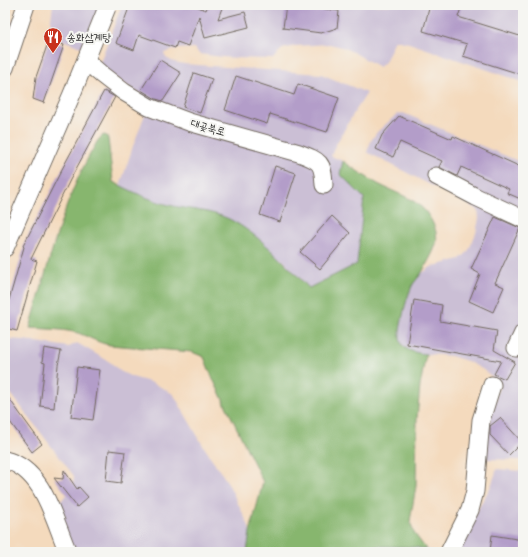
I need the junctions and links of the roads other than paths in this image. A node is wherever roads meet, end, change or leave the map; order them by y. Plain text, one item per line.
1 (26, 5) edge
2 (108, 5) edge
3 (86, 61) junction
4 (5, 68) edge
5 (436, 176) dead end
6 (324, 185) dead end
7 (523, 219) edge
8 (5, 248) edge
9 (492, 385) dead end
10 (5, 460) edge
11 (68, 552) edge
12 (449, 552) edge

1 - 4 street
2 - 3 street
3 - 6 street, 대곶북로
3 - 8 street
5 - 7 street
9 - 12 street
10 - 11 street

